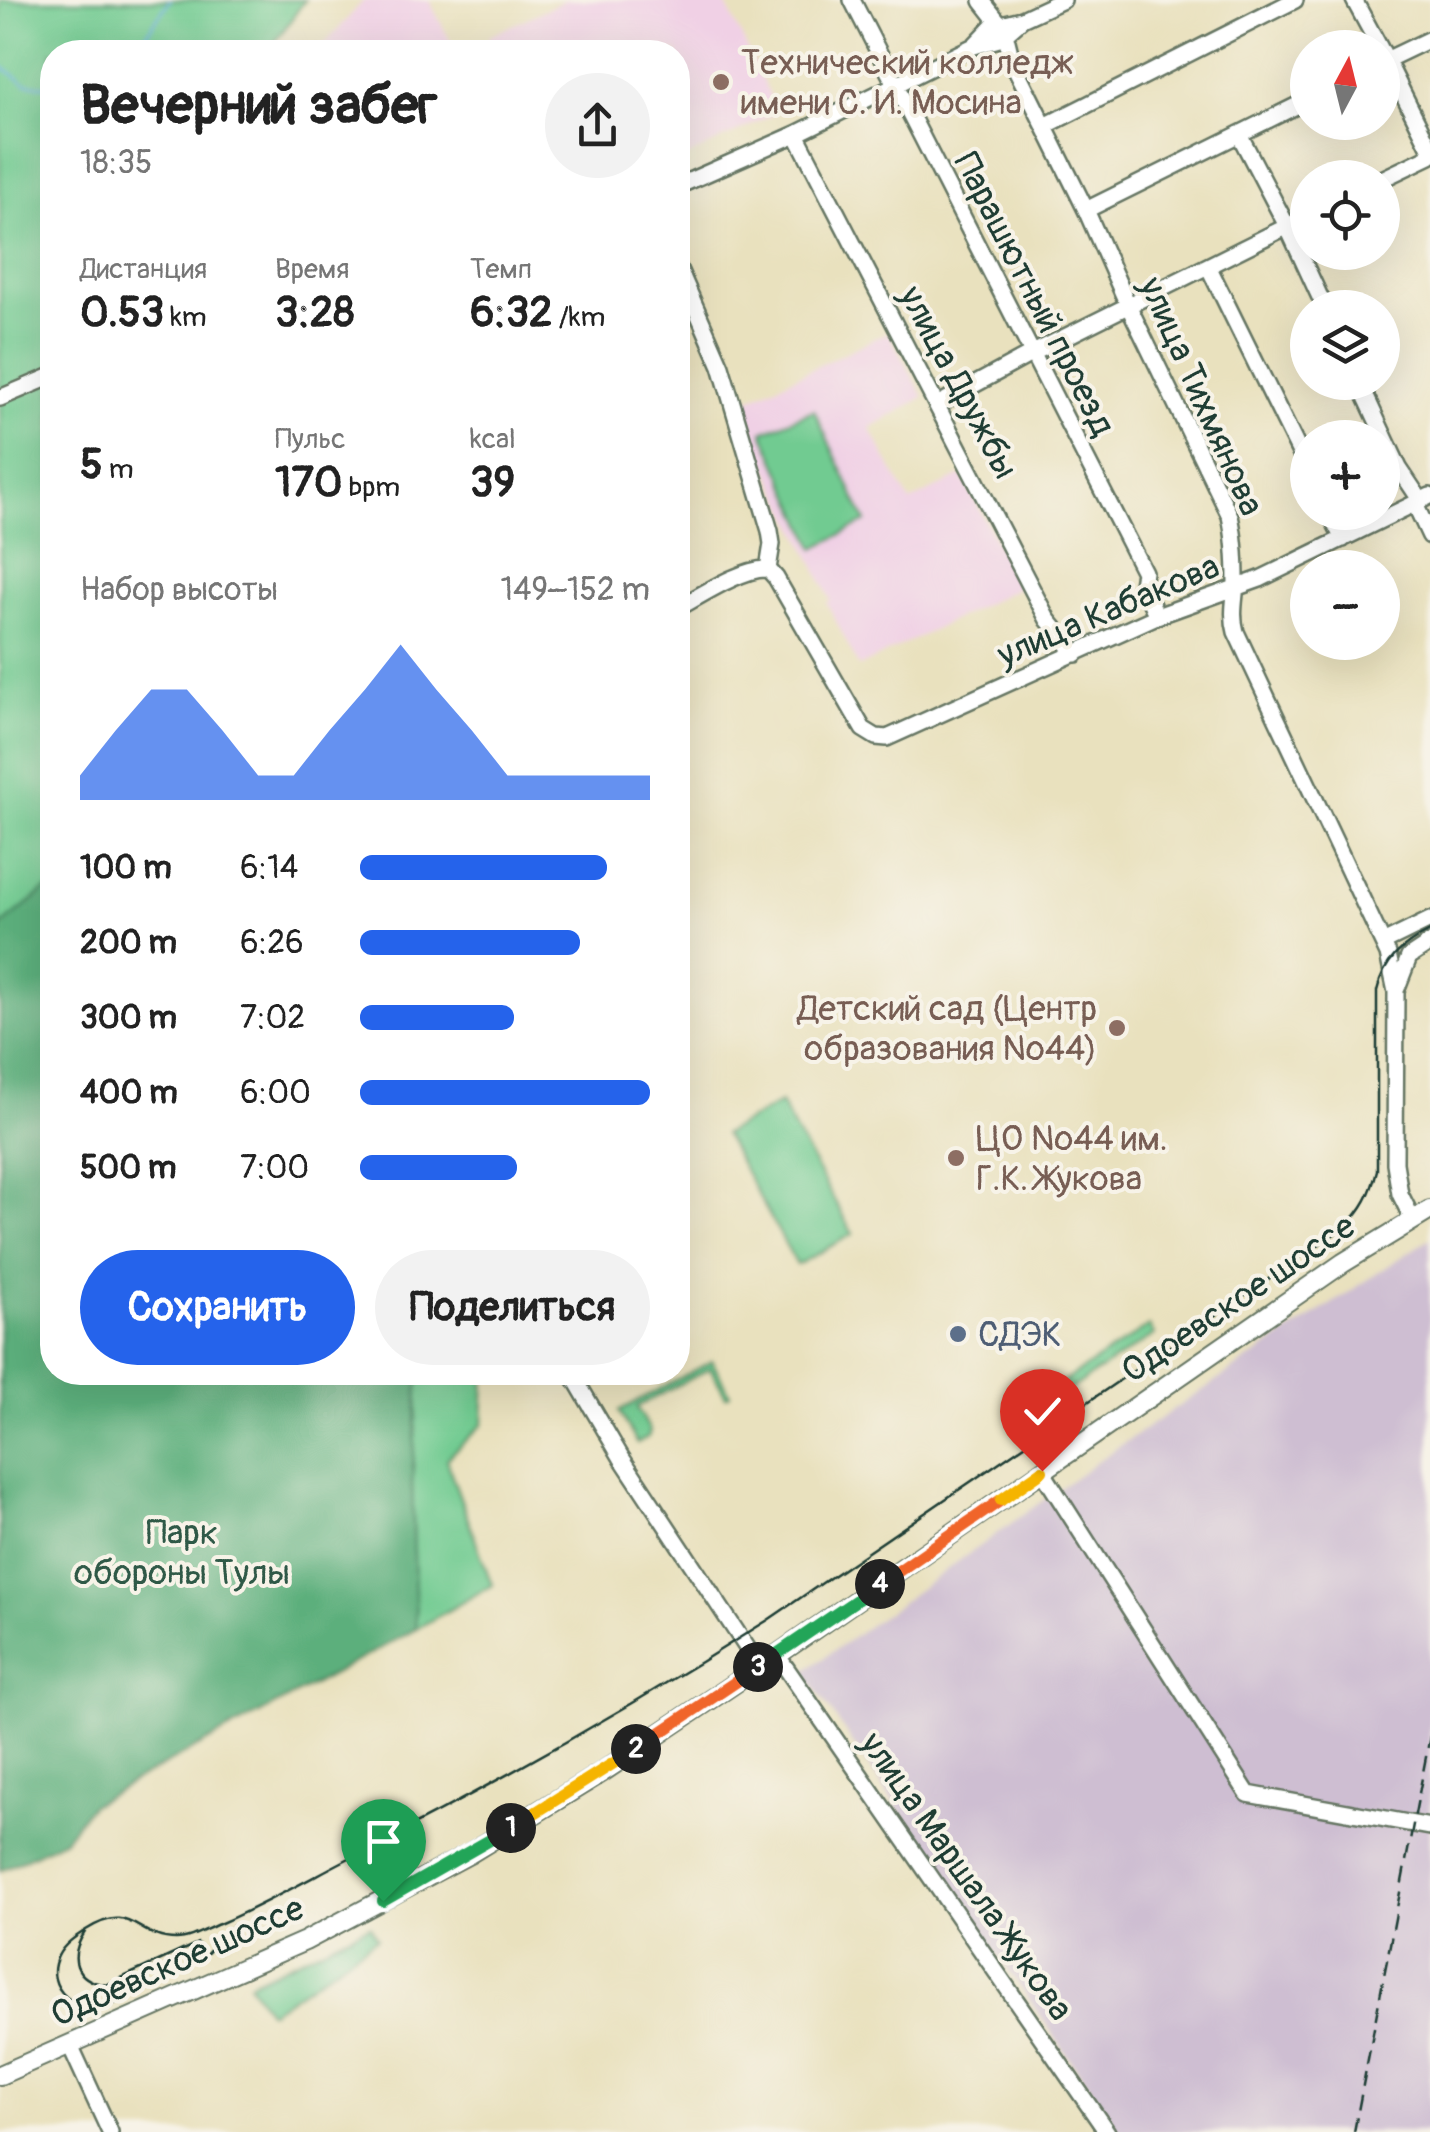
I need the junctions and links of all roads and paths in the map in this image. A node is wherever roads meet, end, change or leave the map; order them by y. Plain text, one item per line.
1 (852, 0) edge
2 (1063, 0) edge
3 (1296, 0) edge
4 (1354, 0) edge
5 (982, 1) edge
6 (1370, 30) edge
7 (997, 32) junction
8 (1430, 39) edge
9 (1400, 49) edge
10 (895, 85) junction
11 (1400, 89) edge
12 (1290, 109) edge
13 (1045, 126) junction
14 (796, 134) junction
15 (1239, 134) junction
16 (1430, 148) edge
17 (1430, 156) edge
18 (1400, 171) edge
19 (690, 181) edge
20 (1086, 210) junction
21 (1290, 225) edge
22 (1287, 226) junction
23 (1208, 266) junction
24 (1316, 290) edge
25 (690, 295) edge
26 (1128, 305) junction
27 (1031, 354) junction
28 (40, 381) edge
29 (0, 398) edge
30 (1367, 400) edge
31 (937, 405) junction
32 (1290, 432) edge
33 (1422, 500) edge
34 (1337, 530) edge
35 (1430, 536) edge
36 (1342, 539) junction
37 (768, 570) junction
38 (1236, 588) junction
39 (690, 602) edge
40 (1157, 616) junction
41 (1076, 654) junction
42 (1430, 920) edge
43 (1384, 943) junction
44 (1430, 943) edge
45 (1396, 992) junction
46 (1430, 1210) edge
47 (1412, 1220) junction
48 (579, 1385) edge
49 (1042, 1471) junction
50 (776, 1655) junction
51 (760, 1666) junction
52 (1430, 1827) edge
53 (70, 2045) junction
54 (0, 2075) edge
55 (110, 2132) edge
56 (1107, 2132) edge

1 - 10 street, Парашютный проезд
2 - 7 street
3 - 13 street
4 - 6 street
5 - 7 street
7 - 10 street
7 - 13 street, улица Тихмянова
8 - 9 street
10 - 14 street
10 - 27 street, Парашютный проезд
11 - 16 street
12 - 15 street
13 - 20 street, улица Тихмянова
14 - 19 street
14 - 31 street, улица Дружбы
15 - 20 street
15 - 22 street
17 - 18 street
20 - 26 street, улица Тихмянова
21 - 22 street
22 - 23 street
22 - 24 street
23 - 26 street
23 - 32 street
25 - 37 street
26 - 27 street
26 - 38 street, улица Тихмянова
27 - 31 street
27 - 40 street, Парашютный проезд
28 - 29 street
30 - 33 street
31 - 41 street, улица Дружбы
33 - 35 street
33 - 36 street, улица Кабакова
34 - 36 street
36 - 38 street, улица Кабакова
37 - 39 street
37 - 41 street, улица Кабакова
38 - 40 street, улица Кабакова
38 - 43 street, улица Тихмянова
40 - 41 street, улица Кабакова
42 - 43 street
43 - 45 street, улица Тихмянова
44 - 45 street
45 - 47 street, улица Тихмянова
46 - 47 main road, Одоевское шоссе
47 - 49 main road, Одоевское шоссе
48 - 51 street
49 - 50 main road, Одоевское шоссе
49 - 52 street
50 - 51 main road, Одоевское шоссе
50 - 56 street, улица Маршала Жукова
51 - 53 main road, Одоевское шоссе
53 - 54 main road, Одоевское шоссе
53 - 55 street

